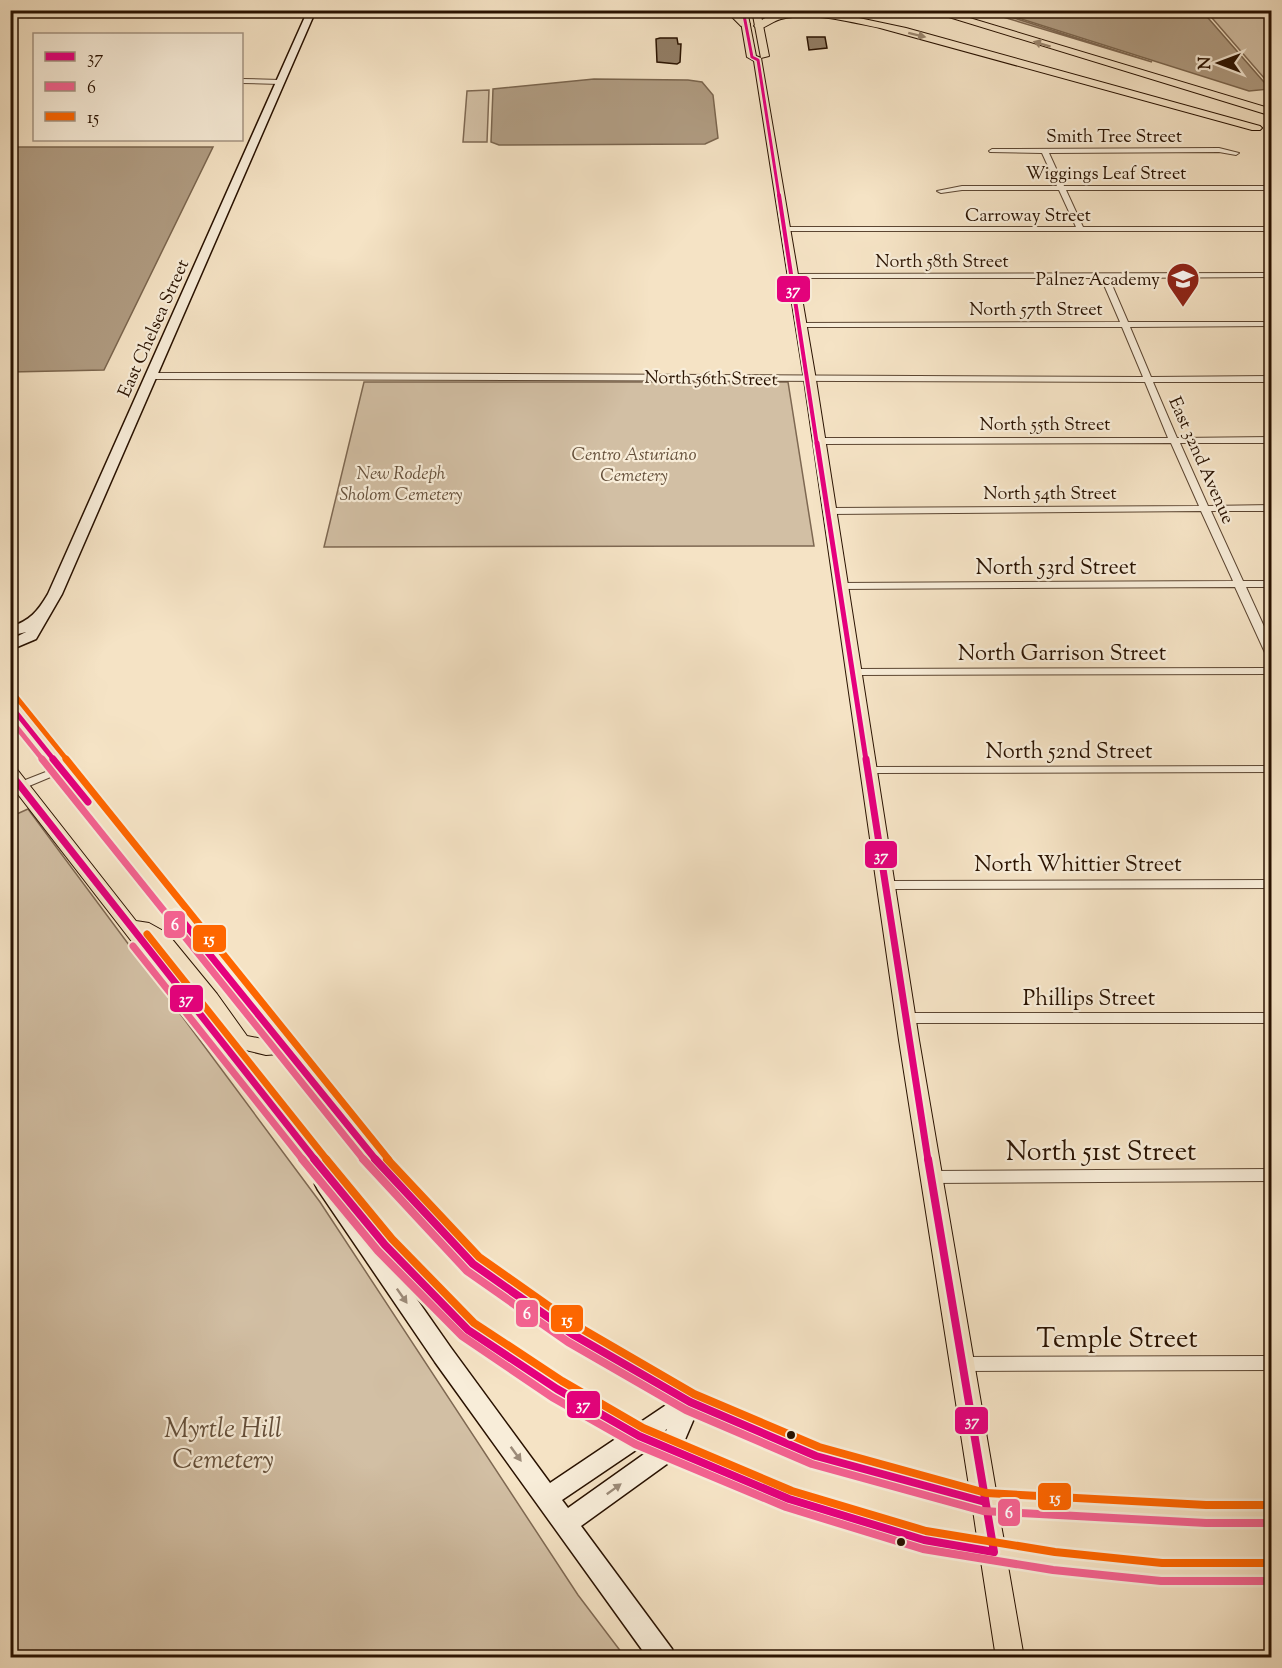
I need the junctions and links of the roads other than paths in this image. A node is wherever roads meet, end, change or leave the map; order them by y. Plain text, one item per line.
1 (312, 10) edge
2 (730, 10) edge
3 (743, 10) edge
4 (756, 10) edge
5 (808, 10) edge
6 (931, 10) edge
7 (888, 14) dead end
8 (1011, 22) dead end
9 (745, 24) junction
10 (759, 26) junction
11 (881, 26) junction
12 (758, 60) junction
13 (243, 81) edge
14 (280, 82) junction
15 (1238, 103) junction
16 (1272, 113) edge
17 (1256, 128) junction
18 (1272, 133) edge
19 (992, 151) dead end
20 (1045, 151) junction
21 (1236, 153) dead end
22 (1272, 188) edge
23 (1062, 189) junction
24 (941, 191) dead end
25 (784, 229) junction
26 (1272, 229) edge
27 (1081, 230) junction
28 (1272, 275) edge
29 (792, 276) junction
30 (1104, 276) junction
31 (1126, 324) junction
32 (1272, 324) edge
33 (801, 325) junction
34 (151, 376) junction
35 (1149, 379) junction
36 (1272, 379) edge
37 (810, 380) junction
38 (1174, 440) junction
39 (1272, 440) edge
40 (819, 441) junction
41 (1206, 508) junction
42 (1272, 508) edge
43 (830, 510) junction
44 (1272, 584) edge
45 (1239, 585) junction
46 (840, 586) junction
47 (46, 611) junction
48 (10, 632) edge
49 (10, 646) edge
50 (1272, 657) edge
51 (1272, 671) edge
52 (853, 672) junction
53 (10, 704) edge
54 (61, 769) junction
55 (1272, 769) edge
56 (867, 771) junction
57 (14, 783) edge
58 (1272, 884) edge
59 (885, 885) junction
60 (129, 926) junction
61 (906, 1018) junction
62 (1272, 1018) edge
63 (282, 1046) junction
64 (273, 1109) junction
65 (1272, 1175) edge
66 (931, 1177) junction
67 (1272, 1363) edge
68 (962, 1364) junction
69 (690, 1401) junction
70 (639, 1436) junction
71 (670, 1449) junction
72 (548, 1497) junction
73 (985, 1502) junction
74 (1272, 1514) edge
75 (567, 1523) junction
76 (994, 1551) junction
77 (1272, 1572) edge
78 (663, 1658) edge
79 (1010, 1658) edge

1 - 14 street, East Chelsea Street
2 - 9 highway
3 - 9 main road
4 - 10 main road
5 - 11 highway
15 -> 6 highway
7 - 17 highway
8 - 15 highway
9 - 12 main road
10 - 11 highway
10 - 12 main road
11 -> 17 highway
12 - 25 main road
13 - 14 street
14 - 34 street, East Chelsea Street
15 - 16 highway
17 - 18 highway
19 - 20 street, Smith Tree Street
20 - 21 street, Smith Tree Street
20 - 23 street
22 - 23 street, Wiggings Leaf Street
23 - 24 street, Wiggings Leaf Street
23 - 27 street
25 - 27 street, Carroway Street
25 - 29 main road
26 - 27 street, Carroway Street
28 - 30 street, North 58th Street
29 - 30 street, North 58th Street
29 - 33 main road
30 - 31 street, East 32nd Avenue
31 - 32 street, North 57th Street
31 - 33 street, North 57th Street
31 - 35 street, East 32nd Avenue
33 - 37 main road
34 - 37 street, North 56th Street
34 - 47 street, East Chelsea Street
35 - 36 street, North 56th Street
35 - 37 street, North 56th Street
35 - 38 street, East 32nd Avenue
37 - 40 main road
38 - 39 street, North 55th Street
38 - 40 street, North 55th Street
38 - 41 street, East 32nd Avenue
40 - 43 main road
41 - 42 street, North 54th Street
41 - 43 street, North 54th Street
41 - 45 street, East 32nd Avenue
43 - 46 main road
44 - 45 street, North 53rd Street
45 - 46 street, North 53rd Street
45 - 50 street, East 32nd Avenue
46 - 52 main road
47 - 48 street
47 - 49 street, East Chelsea Street
51 - 52 street, North Garrison Street
52 - 56 main road
53 - 54 main road
54 - 57 street
54 - 63 main road
55 - 56 street, North 52nd Street
56 - 59 main road
57 - 60 main road
58 - 59 street, North Whittier Street
59 - 61 main road
60 - 63 main road
60 - 64 main road
61 - 62 street, Phillips Street
61 - 66 main road
63 - 69 main road
64 - 70 main road
64 -> 72 street
65 - 66 street, North 51st Street
66 - 68 main road
67 - 68 street, Temple Street
68 - 73 main road
69 - 70 street
69 - 71 street
69 - 73 main road
70 - 71 main road
70 - 72 street
75 -> 71 street
71 - 76 main road
72 - 75 street
73 - 74 main road
73 - 76 main road
75 - 78 street
76 - 77 main road
76 - 79 main road

